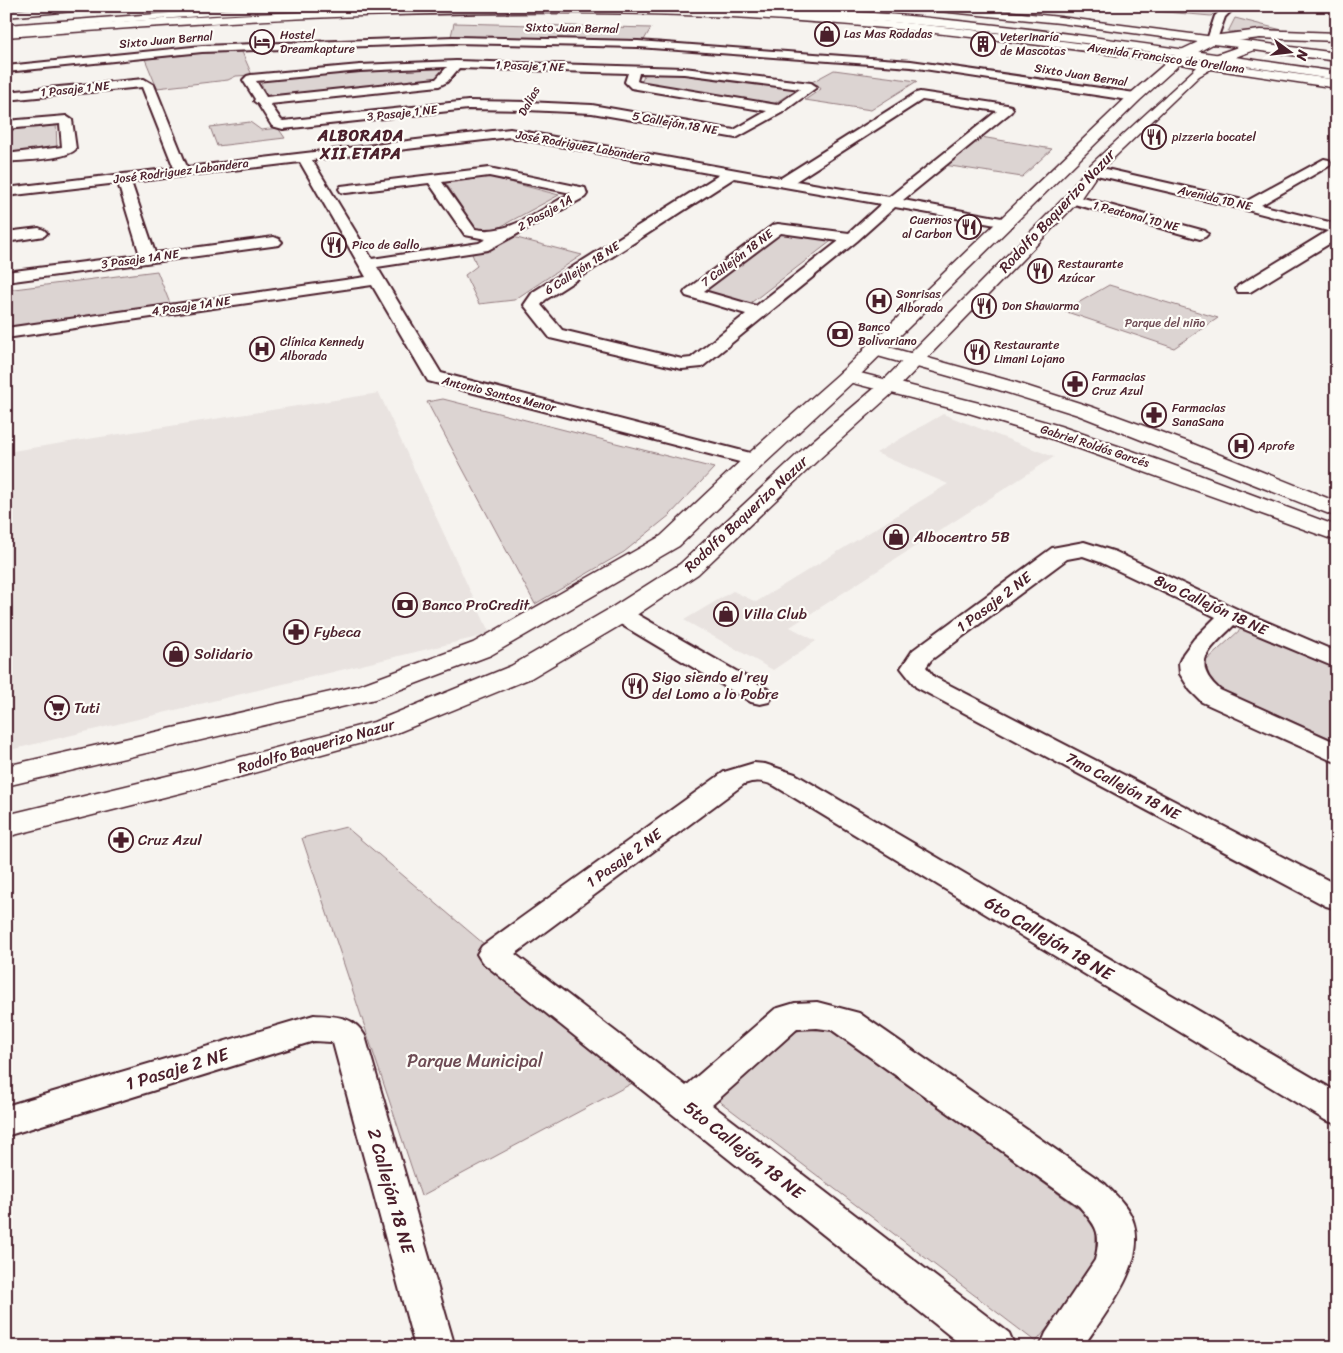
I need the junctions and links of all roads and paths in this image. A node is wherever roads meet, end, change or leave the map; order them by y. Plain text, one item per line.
1 (95, 6) edge
2 (173, 6) edge
3 (341, 6) edge
4 (654, 6) edge
5 (675, 6) edge
6 (839, 6) edge
7 (919, 6) edge
8 (1231, 6) edge
9 (934, 7) edge
10 (6, 14) edge
11 (764, 16) junction
12 (6, 20) edge
13 (6, 28) edge
14 (6, 34) edge
15 (1337, 36) edge
16 (1212, 40) junction
17 (1337, 44) edge
18 (1253, 46) junction
19 (1238, 50) junction
20 (1187, 52) junction
21 (554, 54) junction
22 (1337, 57) edge
23 (1214, 61) junction
24 (456, 64) junction
25 (1337, 65) edge
26 (636, 68) junction
27 (6, 69) edge
28 (1337, 76) edge
29 (1337, 84) edge
30 (810, 87) joint
31 (6, 96) edge
32 (1135, 97) junction
33 (260, 101) junction
34 (526, 106) junction
35 (779, 109) junction
36 (6, 125) edge
37 (510, 133) junction
38 (302, 156) junction
39 (6, 158) edge
40 (1324, 163) dead end
41 (1093, 170) junction
42 (182, 171) junction
43 (732, 173) junction
44 (123, 178) junction
45 (433, 179) junction
46 (784, 182) junction
47 (346, 189) dead end
48 (6, 192) edge
49 (1072, 199) junction
50 (892, 202) junction
51 (1249, 206) junction
52 (1007, 223) junction
53 (1337, 230) edge
54 (513, 231) junction
55 (39, 233) dead end
56 (1200, 234) dead end
57 (6, 237) edge
58 (852, 238) junction
59 (274, 242) dead end
60 (149, 258) junction
61 (367, 264) junction
62 (6, 277) edge
63 (376, 280) junction
64 (1244, 289) dead end
65 (758, 312) junction
66 (6, 333) edge
67 (874, 349) junction
68 (914, 360) junction
69 (848, 376) junction
70 (889, 386) junction
71 (755, 460) junction
72 (1337, 510) edge
73 (1337, 534) edge
74 (1084, 549) joint
75 (620, 614) junction
76 (1231, 615) junction
77 (1337, 661) edge
78 (913, 668) joint
79 (760, 696) dead end
80 (1337, 753) edge
81 (760, 771) joint
82 (6, 776) edge
83 (6, 826) edge
84 (1337, 898) edge
85 (493, 954) joint
86 (348, 1036) joint
87 (687, 1106) junction
88 (1337, 1110) edge
89 (6, 1121) edge
90 (435, 1347) edge
91 (995, 1347) edge
92 (1060, 1347) edge

1 - 10 main road
2 - 12 main road
3 - 13 main road
4 - 11 main road
5 - 20 main road, Avenida Francisco de Orellana
6 - 20 main road, Avenida Francisco de Orellana
7 - 9 main road, Avenida Francisco de Orellana
8 - 16 street
9 - 16 main road, Avenida Francisco de Orellana
11 - 14 main road, Avenida Francisco de Orellana
11 - 20 main road, Avenida Francisco de Orellana
15 - 16 main road
16 - 18 main road, Avenida Francisco de Orellana
16 - 20 main road, Rodolfo Baquerizo Nazur
17 - 18 main road
18 - 19 main road, Rodolfo Baquerizo Nazur
18 - 22 main road, Avenida Francisco de Orellana
19 - 20 main road, Avenida Francisco de Orellana
19 - 23 main road, Rodolfo Baquerizo Nazur
19 - 25 main road, Avenida Francisco de Orellana
20 - 23 main road, Avenida Francisco de Orellana
20 - 32 main road, Rodolfo Baquerizo Nazur
21 - 24 street, 1 Pasaje 1 NE
21 - 26 street, 1 Pasaje 1 NE
21 - 27 street, Sixto Juan Bernal
21 - 32 street, Sixto Juan Bernal
21 - 34 street, Dalias
23 - 28 main road, Avenida Francisco de Orellana
23 - 29 main road, Avenida Francisco de Orellana
23 - 41 main road, Rodolfo Baquerizo Nazur
24 - 33 street
24 - 33 street, 1 Pasaje 1 NE
26 - 30 street, 1 Pasaje 1 NE
26 - 35 street
30 - 35 street, 5 Callejón 18 NE
31 - 42 street, 1 Pasaje 1 NE
32 - 52 main road, Rodolfo Baquerizo Nazur
33 - 34 street, 3 Pasaje 1 NE
34 - 35 street, 5 Callejón 18 NE
34 - 37 street, Dalias
36 - 39 street
37 - 38 street, José Rodriguez Labandera
37 - 43 street, José Rodriguez Labandera
38 - 42 street, José Rodriguez Labandera
38 - 61 street, Antonio Santos Menor
40 - 51 street
41 - 49 main road, Rodolfo Baquerizo Nazur
41 - 51 street, Avenida 1D NE
42 - 44 street, José Rodriguez Labandera
43 - 46 street, José Rodriguez Labandera
43 - 65 street, 6 Callejón 18 NE
44 - 48 street, José Rodriguez Labandera
44 - 60 street
45 - 47 street, 2 Pasaje 1A
45 - 54 street
45 - 54 street, 2 Pasaje 1A
46 - 50 street, José Rodriguez Labandera
46 - 50 street
49 - 56 street, 1 Peatonal 1D NE
49 - 68 main road, Rodolfo Baquerizo Nazur
50 - 52 street, José Rodriguez Labandera
50 - 58 street
51 - 53 street, Avenida 1D NE
52 - 67 main road, Rodolfo Baquerizo Nazur
53 - 64 street
54 - 61 street, 2 Pasaje 1A
55 - 57 street
58 - 65 street
58 - 65 street, 7 Callejón 18 NE
59 - 60 street, 3 Pasaje 1A NE
60 - 62 street, 3 Pasaje 1A NE
61 - 63 street, Antonio Santos Menor
63 - 66 street, 4 Pasaje 1A NE
63 - 71 street, Antonio Santos Menor
67 - 68 main road, Gabriel Roldós Garcés
67 - 69 main road, Rodolfo Baquerizo Nazur
68 - 70 main road, Rodolfo Baquerizo Nazur
68 - 72 main road, Gabriel Roldós Garcés
69 - 70 main road, Gabriel Roldós Garcés
69 - 71 main road, Rodolfo Baquerizo Nazur
70 - 73 main road, Gabriel Roldós Garcés
70 - 75 main road, Rodolfo Baquerizo Nazur
71 - 82 main road, Rodolfo Baquerizo Nazur
74 - 76 street, 8vo Callejón 18 NE
74 - 78 street, 1 Pasaje 2 NE
75 - 79 street
75 - 83 main road, Rodolfo Baquerizo Nazur
76 - 77 street, 8vo Callejón 18 NE
76 - 80 street
78 - 84 street, 7mo Callejón 18 NE
81 - 85 street, 1 Pasaje 2 NE
81 - 88 street, 6to Callejón 18 NE
85 - 87 street, 5to Callejón 18 NE
86 - 89 street, 1 Pasaje 2 NE
86 - 90 street, 2 Callejón 18 NE
87 - 91 street, 5to Callejón 18 NE
87 - 92 street

